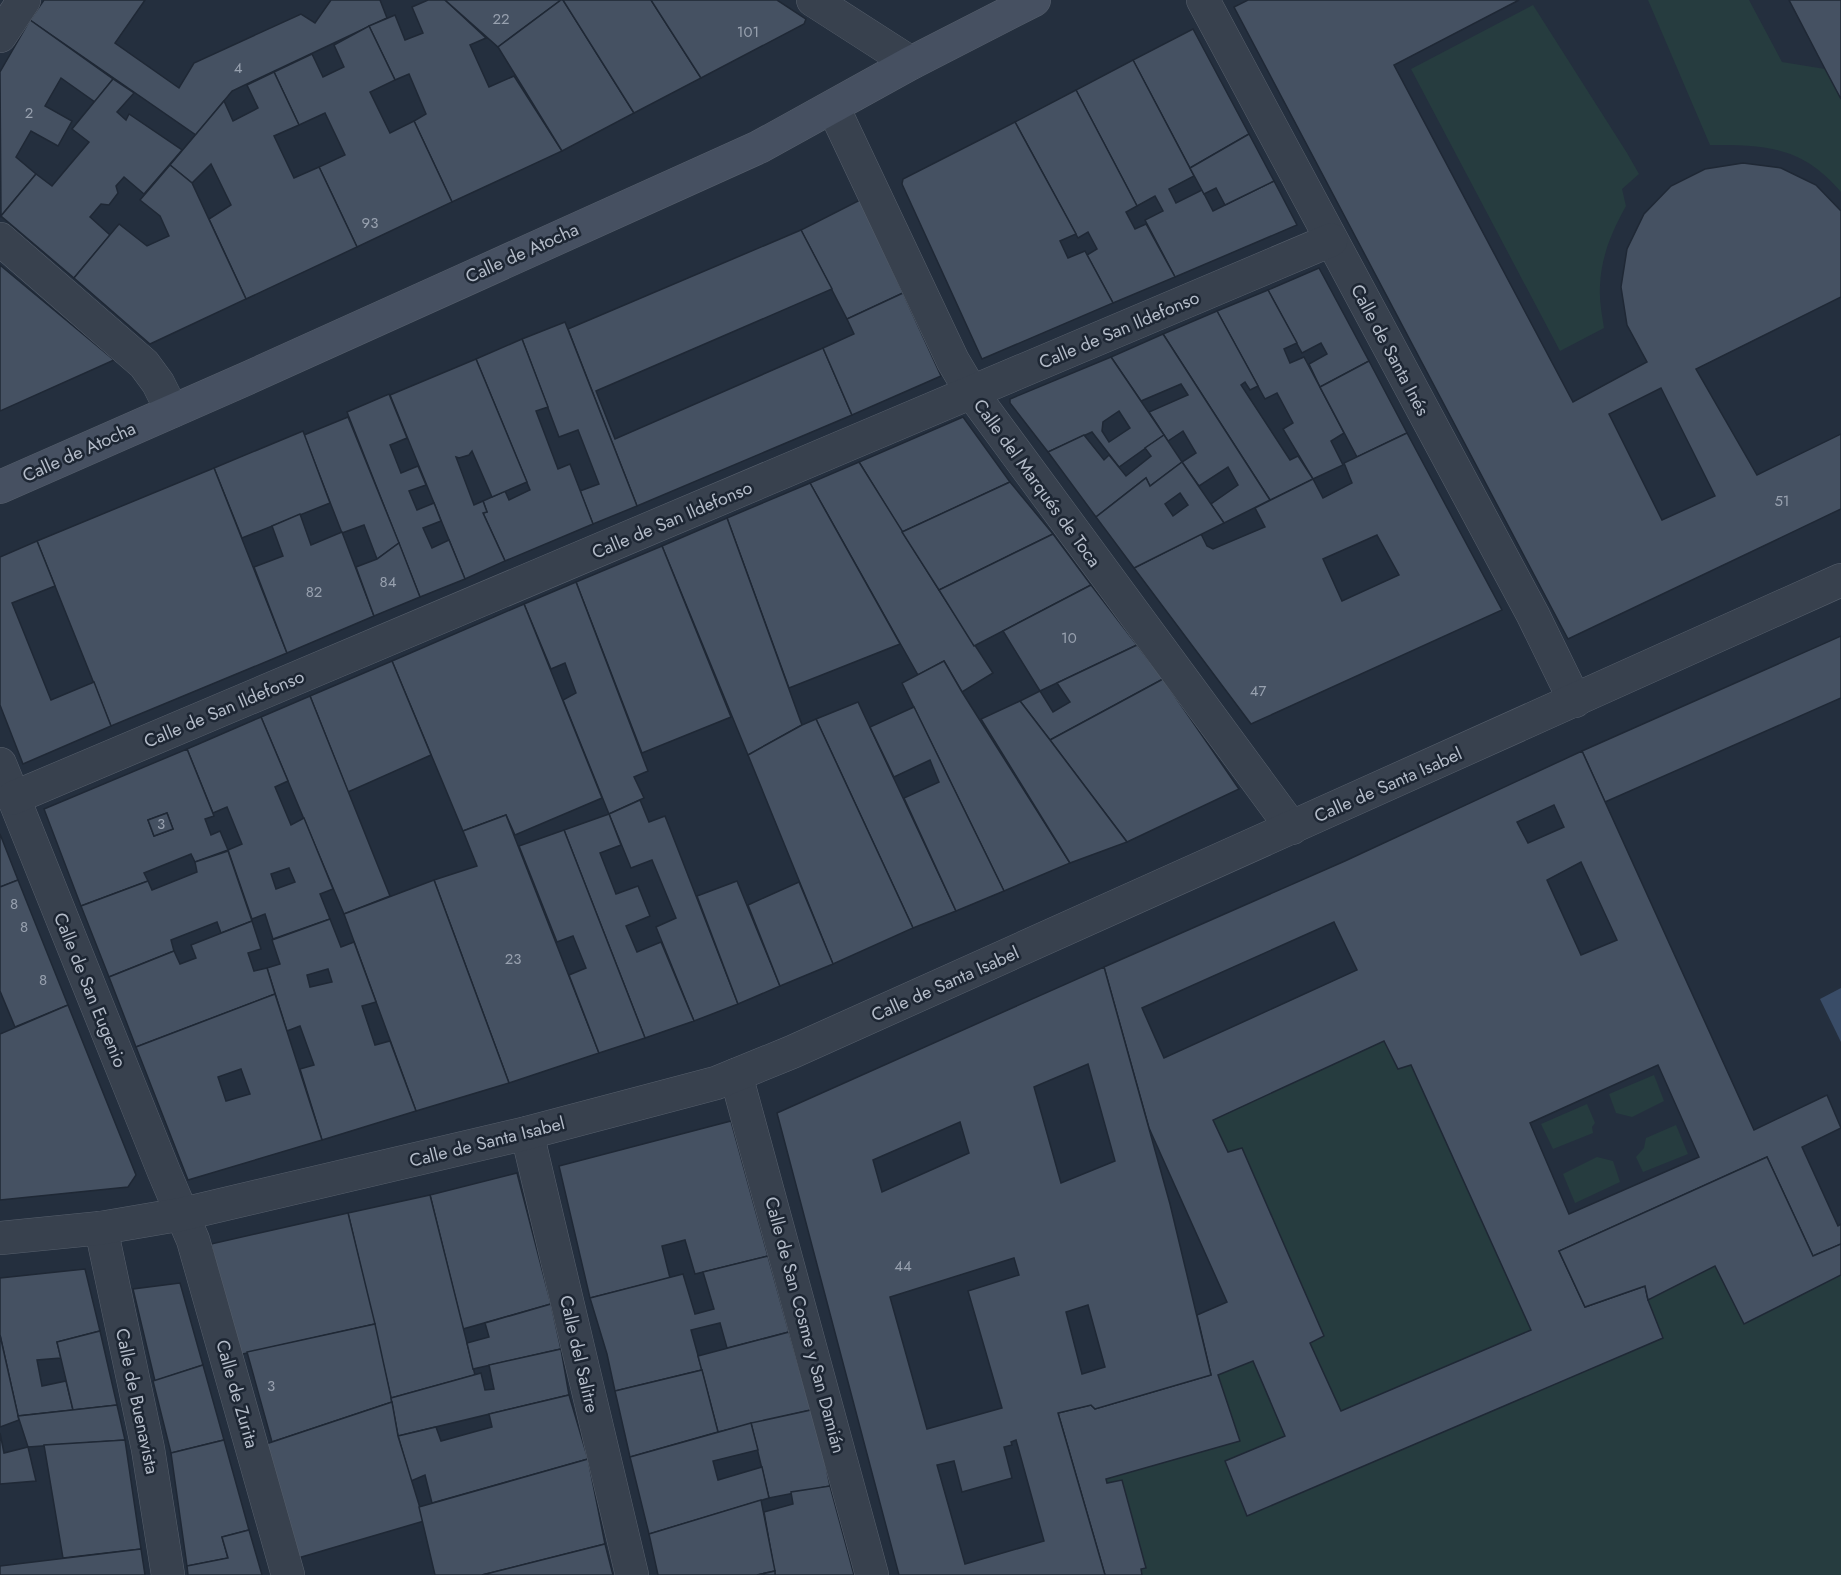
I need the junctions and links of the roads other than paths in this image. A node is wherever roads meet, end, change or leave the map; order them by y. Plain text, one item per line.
1 (24, 0) edge
2 (813, 0) edge
3 (1034, 0) edge
4 (1203, 0) edge
5 (0, 36) edge
6 (911, 63) junction
7 (834, 107) junction
8 (0, 239) edge
9 (1330, 240) junction
10 (972, 393) junction
11 (172, 411) junction
12 (0, 487) edge
13 (1841, 580) edge
14 (1575, 701) junction
15 (0, 764) edge
16 (14, 798) junction
17 (1292, 828) junction
18 (736, 1075) junction
19 (527, 1134) junction
20 (183, 1214) junction
21 (101, 1228) junction
22 (0, 1238) edge
23 (168, 1575) edge
24 (288, 1575) edge
25 (632, 1575) edge
26 (872, 1575) edge

1 - 5 street
2 - 6 street
3 - 6 street, Calle de Atocha
4 - 9 street, Calle de Santa Inés
6 - 7 street, Calle de Atocha
7 - 10 street, Calle del Marqués de Toca
7 - 11 street, Calle de Atocha
8 - 11 street
9 - 10 street, Calle de San Ildefonso
9 - 14 street, Calle de Santa Inés
10 - 16 street, Calle de San Ildefonso
10 - 17 street, Calle del Marqués de Toca
11 - 12 street, Calle de Atocha
13 - 14 street, Calle de Santa Isabel
14 - 17 street, Calle de Santa Isabel
15 - 16 street, Calle de San Eugenio
16 - 20 street, Calle de San Eugenio
17 - 18 street, Calle de Santa Isabel
18 - 19 street, Calle de Santa Isabel
18 - 26 street, Calle de San Cosme y San Damián
19 - 20 street, Calle de Santa Isabel
19 - 25 street, Calle del Salitre
20 - 21 street, Calle de Santa Isabel
20 - 24 street, Calle de Zurita
21 - 22 street, Calle de Santa Isabel
21 - 23 street, Calle de Buenavista

